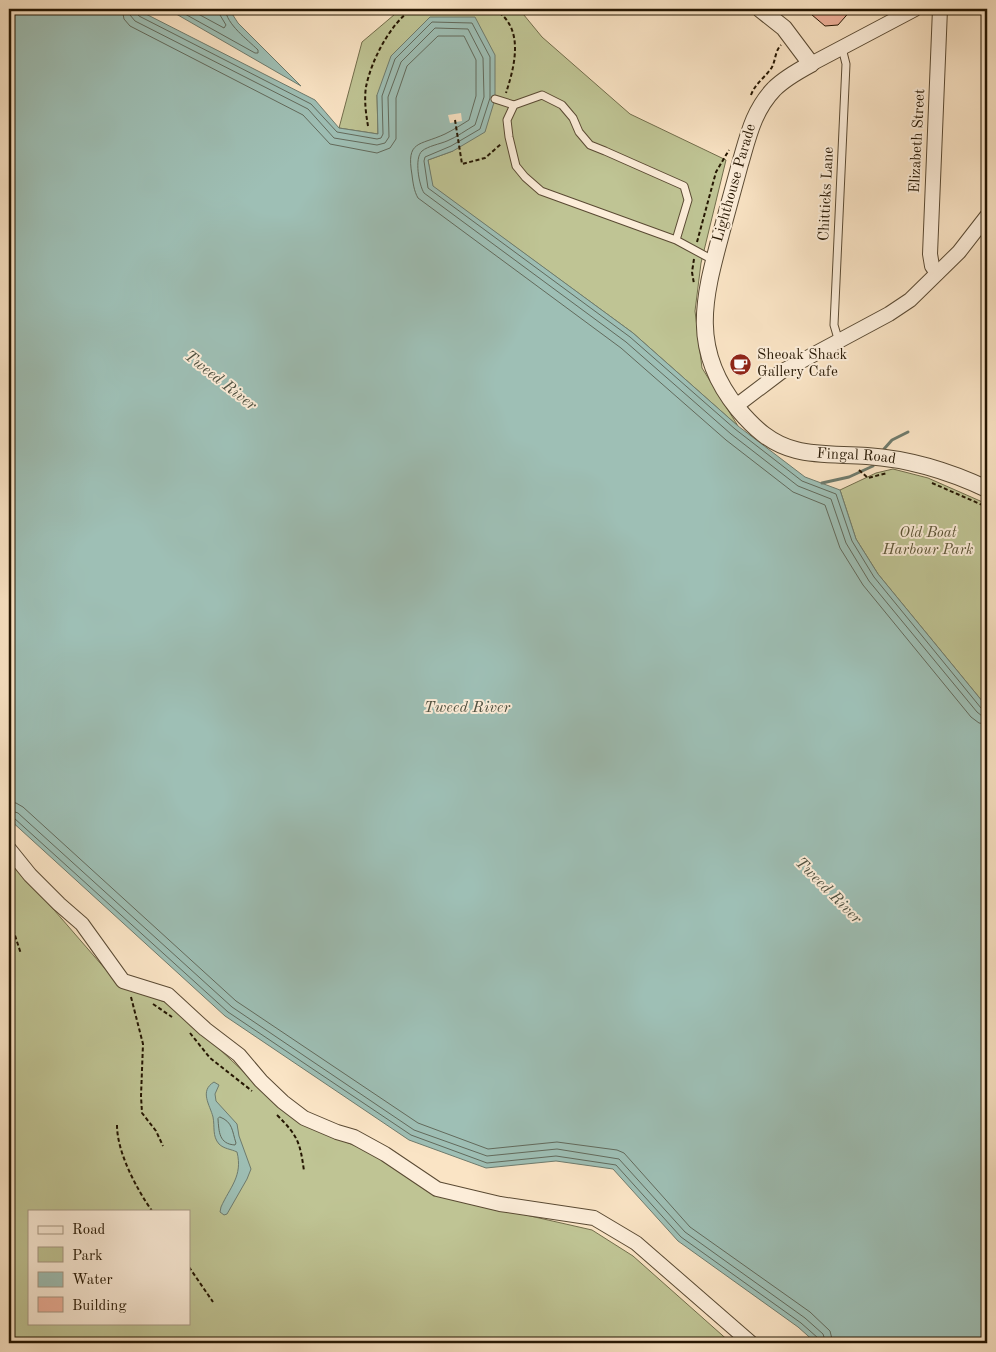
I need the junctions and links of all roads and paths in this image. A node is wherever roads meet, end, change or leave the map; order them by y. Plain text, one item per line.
1 (412, 9) edge
2 (494, 9) edge
3 (760, 9) edge
4 (914, 9) edge
5 (940, 9) edge
6 (790, 37) junction
7 (842, 48) junction
8 (811, 64) junction
9 (495, 99) dead end
10 (750, 99) dead end
11 (503, 102) junction
12 (514, 105) junction
13 (455, 120) dead end
14 (368, 126) dead end
15 (508, 137) junction
16 (730, 148) dead end
17 (987, 216) edge
18 (676, 240) junction
19 (696, 250) junction
20 (714, 260) junction
21 (937, 273) junction
22 (695, 290) dead end
23 (839, 342) junction
24 (736, 406) junction
25 (859, 469) dead end
26 (892, 472) dead end
27 (926, 480) dead end
28 (987, 489) edge
29 (987, 507) edge
30 (9, 849) edge
31 (9, 918) edge
32 (21, 954) dead end
33 (123, 982) junction
34 (150, 1002) dead end
35 (174, 1019) dead end
36 (188, 1031) dead end
37 (255, 1094) dead end
38 (273, 1110) dead end
39 (117, 1125) dead end
40 (163, 1146) dead end
41 (304, 1171) dead end
42 (151, 1210) edge
43 (190, 1268) edge
44 (213, 1302) dead end
45 (751, 1343) edge

1 - 14 path
2 - 11 path
3 - 6 street
4 - 7 street, Lighthouse Parade
5 - 21 street, Elizabeth Street
6 - 8 street
6 - 10 path
7 - 8 street, Lighthouse Parade
7 - 23 lane, Chitticks Lane
8 - 20 street, Lighthouse Parade
9 - 11 lane
11 - 12 lane
12 - 15 lane
12 - 18 lane
13 - 15 path
15 - 18 lane
16 - 19 path
17 - 21 street
18 - 19 lane
19 - 20 lane
19 - 22 path
20 - 24 street, Lighthouse Parade
21 - 23 street
23 - 24 street
24 - 28 street, Fingal Road
25 - 26 path
27 - 29 path
30 - 33 street
31 - 32 path
33 - 40 path
33 - 45 street
34 - 35 path
36 - 37 path
38 - 41 path
39 - 42 path
43 - 44 path

